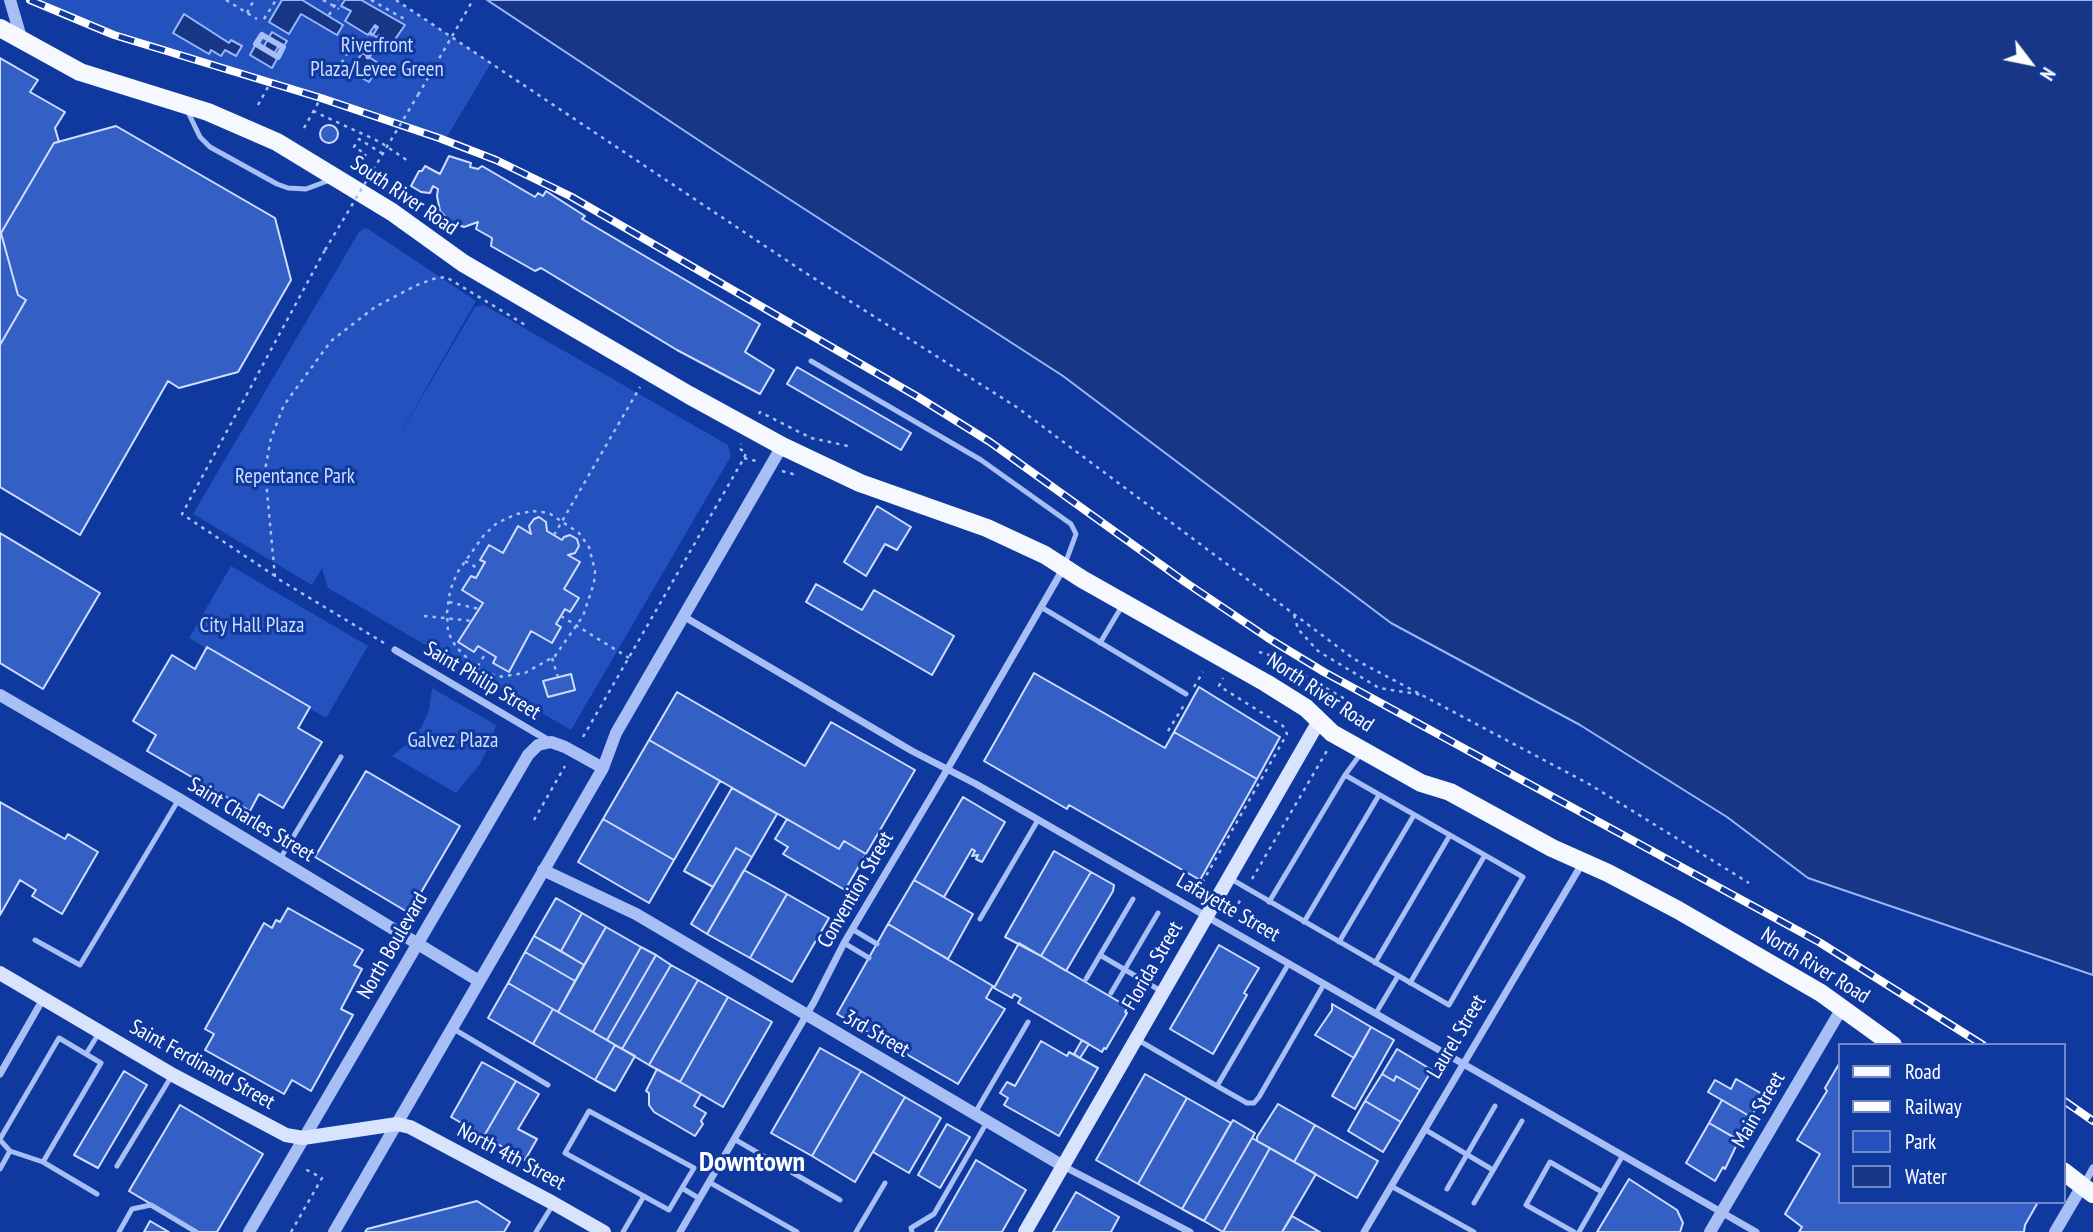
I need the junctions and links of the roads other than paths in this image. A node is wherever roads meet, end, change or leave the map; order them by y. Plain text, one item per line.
1 (10, 0) edge
2 (0, 29) edge
3 (22, 41) junction
4 (185, 104) junction
5 (336, 177) junction
6 (811, 361) dead end
7 (782, 446) junction
8 (1064, 567) junction
9 (1124, 603) junction
10 (1041, 607) junction
11 (683, 616) junction
12 (1100, 643) junction
13 (395, 650) road end
14 (1186, 694) dead end
15 (0, 695) edge
16 (1319, 721) junction
17 (551, 742) junction
18 (1363, 751) junction
19 (341, 757) dead end
20 (603, 768) junction
21 (947, 770) junction
22 (1345, 775) junction
23 (1379, 795) junction
24 (179, 799) junction
25 (1414, 815) junction
26 (1038, 820) junction
27 (1450, 835) junction
28 (1485, 855) junction
29 (279, 859) junction
30 (1583, 862) junction
31 (542, 870) junction
32 (1229, 877) junction
33 (1133, 898) dead end
34 (1269, 902) junction
35 (1158, 913) dead end
36 (1206, 916) junction
37 (981, 919) dead end
38 (1304, 922) junction
39 (852, 929) junction
40 (35, 940) dead end
41 (1339, 942) junction
42 (417, 943) junction
43 (844, 943) junction
44 (877, 944) dead end
45 (1100, 955) junction
46 (869, 958) dead end
47 (1289, 963) junction
48 (1375, 963) junction
49 (1125, 969) junction
50 (0, 973) edge
51 (1398, 976) junction
52 (1086, 979) dead end
53 (479, 981) junction
54 (1410, 983) junction
55 (1324, 984) junction
56 (1163, 992) junction
57 (1111, 993) dead end
58 (43, 998) junction
59 (1842, 1008) junction
60 (1376, 1013) junction
61 (806, 1015) junction
62 (1028, 1022) dead end
63 (452, 1028) junction
64 (100, 1031) junction
65 (1135, 1038) junction
66 (1889, 1043) edge
67 (86, 1054) junction
68 (1463, 1062) junction
69 (0, 1074) edge
70 (173, 1075) junction
71 (548, 1085) dead end
72 (1217, 1086) junction
73 (1495, 1106) dead end
74 (975, 1114) junction
75 (1522, 1121) dead end
76 (987, 1122) junction
77 (397, 1124) junction
78 (1424, 1129) junction
79 (303, 1138) junction
80 (734, 1139) junction
81 (0, 1140) edge
82 (10, 1151) junction
83 (1466, 1154) junction
84 (1623, 1155) junction
85 (43, 1162) junction
86 (117, 1166) dead end
87 (1063, 1166) junction
88 (2093, 1168) edge
89 (0, 1169) edge
90 (1493, 1170) junction
91 (2065, 1173) edge
92 (709, 1182) junction
93 (885, 1183) dead end
94 (1391, 1186) junction
95 (682, 1188) junction
96 (1447, 1189) dead end
97 (2088, 1190) edge
98 (1602, 1192) junction
99 (97, 1194) dead end
100 (644, 1196) junction
101 (699, 1199) junction
102 (840, 1200) dead end
103 (554, 1203) junction
104 (1474, 1203) dead end
105 (1721, 1213) junction
106 (912, 1230) edge
107 (119, 1232) edge
108 (196, 1232) edge
109 (249, 1232) edge
110 (334, 1232) edge
111 (536, 1232) edge
112 (604, 1232) edge
113 (623, 1232) edge
114 (680, 1232) edge
115 (797, 1232) edge
116 (856, 1232) edge
117 (1025, 1232) edge
118 (1189, 1232) edge
119 (1364, 1232) edge
120 (1474, 1232) edge
121 (1574, 1232) edge
122 (1579, 1232) edge
123 (1710, 1232) edge
124 (1756, 1232) edge
125 (2055, 1232) edge

1 - 3 street
2 - 3 main road, South River Road
3 - 4 main road, South River Road
4 - 5 main road, South River Road
4 - 5 lane
5 - 7 main road, South River Road
6 - 8 lane
7 - 8 main road, North River Road
7 - 11 street
8 - 9 main road, North River Road
8 - 10 street, Convention Street
9 - 12 lane
9 - 16 main road, North River Road
10 - 12 lane
10 - 21 street, Convention Street
11 - 20 street
11 - 21 street, Lafayette Street
12 - 14 lane
13 - 17 street, Saint Philip Street
15 - 24 street, Saint Charles Street
16 - 18 main road, North River Road
16 - 32 main road, Florida Street
17 - 20 street
17 - 42 street, North Boulevard
18 - 22 lane
18 - 30 main road, North River Road
19 - 29 lane
20 - 31 street
21 - 26 street, Lafayette Street
21 - 39 street, Convention Street
22 - 23 lane
22 - 34 lane
23 - 25 lane
23 - 38 lane
24 - 29 street, Saint Charles Street
24 - 40 lane
25 - 27 lane
25 - 41 lane
26 - 36 street, Lafayette Street
26 - 37 lane
27 - 28 lane
27 - 48 lane
28 - 54 lane
28 - 54 lane
29 - 42 street, Saint Charles Street
30 - 59 main road, North River Road
30 - 68 street, Laurel Street
31 - 53 street
31 - 61 street, 3rd Street
32 - 34 lane
32 - 36 main road, Florida Street
33 - 45 lane
34 - 38 lane
35 - 49 lane
36 - 47 street, Lafayette Street
36 - 56 main road, Florida Street
38 - 41 lane
39 - 43 street, Convention Street
39 - 44 lane
41 - 48 lane
42 - 53 street, Saint Charles Street
42 - 79 street, North Boulevard
43 - 46 lane
43 - 61 street, Convention Street
45 - 49 lane
45 - 52 lane
47 - 55 street, Lafayette Street
47 - 72 lane
48 - 51 lane
49 - 56 lane
49 - 57 lane
50 - 58 main road, Saint Ferdinand Street
51 - 54 lane
51 - 60 lane
53 - 63 street
55 - 60 street, Lafayette Street
55 - 72 lane
56 - 65 main road, Florida Street
58 - 64 main road, Saint Ferdinand Street
58 - 69 street
59 - 66 main road, North River Road
59 - 105 street, Main Street
60 - 68 street, Lafayette Street
61 - 74 street, 3rd Street
61 - 80 street, Convention Street
62 - 74 lane
63 - 71 lane
63 - 77 street
64 - 67 lane
64 - 70 main road, Saint Ferdinand Street
65 - 72 lane
65 - 87 main road, Florida Street
67 - 81 lane
67 - 85 lane
68 - 78 street, Laurel Street
68 - 84 street, Lafayette Street
70 - 79 main road, Saint Ferdinand Street
70 - 86 lane
73 - 83 lane
74 - 76 street, 3rd Street
75 - 90 lane
76 - 87 street, 3rd Street
76 - 106 lane
77 - 79 main road, Saint Ferdinand Street
77 - 103 main road, North 4th Street
77 - 110 street
78 - 83 lane
78 - 94 street, Laurel Street
79 - 109 street, North Boulevard
80 - 92 street, Convention Street
80 - 102 lane
81 - 82 lane
82 - 85 lane
82 - 89 lane
83 - 90 lane
83 - 96 lane
84 - 98 lane
84 - 105 street, Lafayette Street
85 - 99 lane
87 - 117 main road, Florida Street
87 - 118 street, 3rd Street
88 - 97 street
90 - 104 lane
91 - 97 main road
92 - 101 street, Convention Street
92 - 115 lane
93 - 116 lane
94 - 119 street, Laurel Street
94 - 120 lane
95 - 100 lane
95 - 100 lane
95 - 101 lane
97 - 125 street
98 - 121 lane
98 - 122 lane
100 - 113 lane
101 - 114 street, Convention Street
103 - 111 lane
103 - 112 main road, North 4th Street
105 - 123 street, Main Street
105 - 124 street, Lafayette Street
107 - 108 lane

